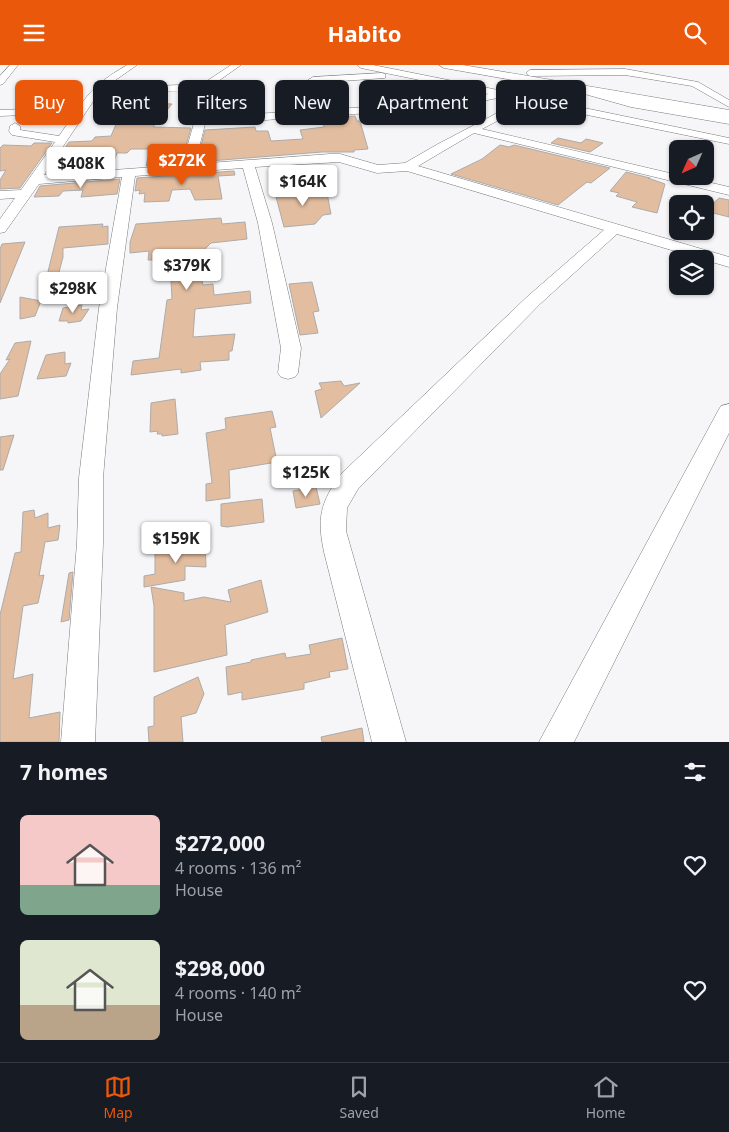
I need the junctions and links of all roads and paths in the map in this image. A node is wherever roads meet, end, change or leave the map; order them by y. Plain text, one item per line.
1 (14, 65) edge
2 (133, 65) edge
3 (237, 65) edge
4 (361, 65) edge
5 (444, 65) edge
6 (483, 65) edge
7 (530, 73) junction
8 (404, 74) junction
9 (1, 80) edge
10 (107, 80) edge
11 (213, 80) edge
12 (313, 80) dead end
13 (529, 80) edge
14 (586, 90) edge
15 (586, 90) edge
16 (496, 93) edge
17 (93, 94) edge
18 (729, 104) edge
19 (729, 108) edge
20 (83, 110) edge
21 (359, 111) edge
22 (586, 111) edge
23 (15, 112) edge
24 (0, 113) edge
25 (729, 115) edge
26 (265, 117) edge
27 (496, 117) edge
28 (729, 120) edge
29 (15, 125) dead end
30 (72, 125) edge
31 (197, 125) edge
32 (473, 129) junction
33 (62, 139) junction
34 (729, 141) edge
35 (248, 164) junction
36 (408, 167) junction
37 (187, 170) junction
38 (129, 174) junction
39 (35, 180) junction
40 (729, 191) edge
41 (26, 194) junction
42 (0, 195) edge
43 (0, 229) edge
44 (614, 229) junction
45 (729, 262) edge
46 (288, 373) dead end
47 (729, 411) edge
48 (78, 742) edge
49 (388, 742) edge
50 (556, 742) edge

1 - 9 street
2 - 10 street
3 - 11 street
4 - 8 street
5 - 13 main road
6 - 7 main road
7 - 18 street
7 - 19 main road
8 - 12 street
8 - 16 street
14 - 28 main road
15 - 25 main road
17 - 20 street
21 - 26 street
22 - 34 street
23 - 24 street
27 - 32 street
29 - 33 street
30 - 33 street
31 - 37 street
32 - 36 street
32 - 40 street
33 - 39 street
35 - 36 street
35 - 37 street
35 - 46 street
36 - 44 street
37 - 38 street
38 - 39 street
38 - 48 street
39 - 41 street
41 - 42 street
41 - 43 street
44 - 45 street
44 - 49 street
47 - 50 street

